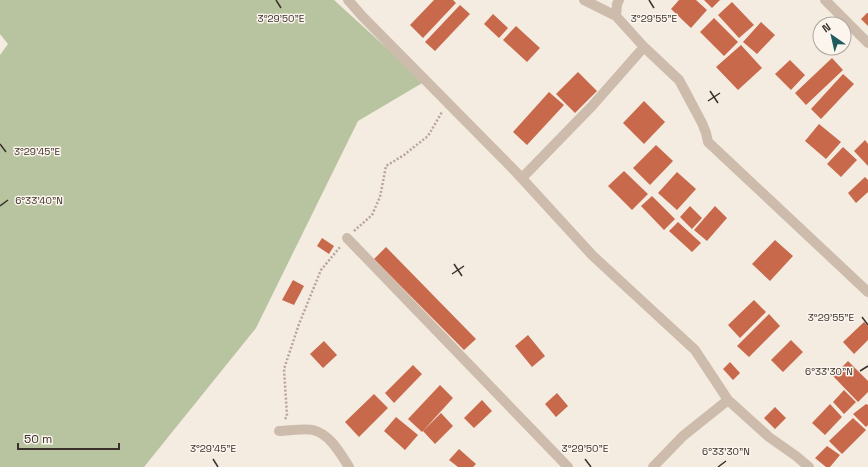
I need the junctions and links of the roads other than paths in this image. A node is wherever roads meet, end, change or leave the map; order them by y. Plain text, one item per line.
1 (348, 0) edge
2 (584, 0) edge
3 (619, 0) edge
4 (829, 2) edge
5 (616, 16) junction
6 (868, 43) edge
7 (644, 47) junction
8 (522, 178) junction
9 (347, 238) dead end
10 (868, 292) edge
11 (728, 400) junction
12 (279, 431) dead end
13 (349, 467) edge
14 (568, 467) edge
15 (653, 467) edge
16 (809, 467) edge

1 - 8 street
2 - 5 street
3 - 5 street
4 - 6 street
5 - 7 street
7 - 8 street
7 - 10 street
8 - 11 street
9 - 14 street
11 - 15 street
11 - 16 street
12 - 13 street

